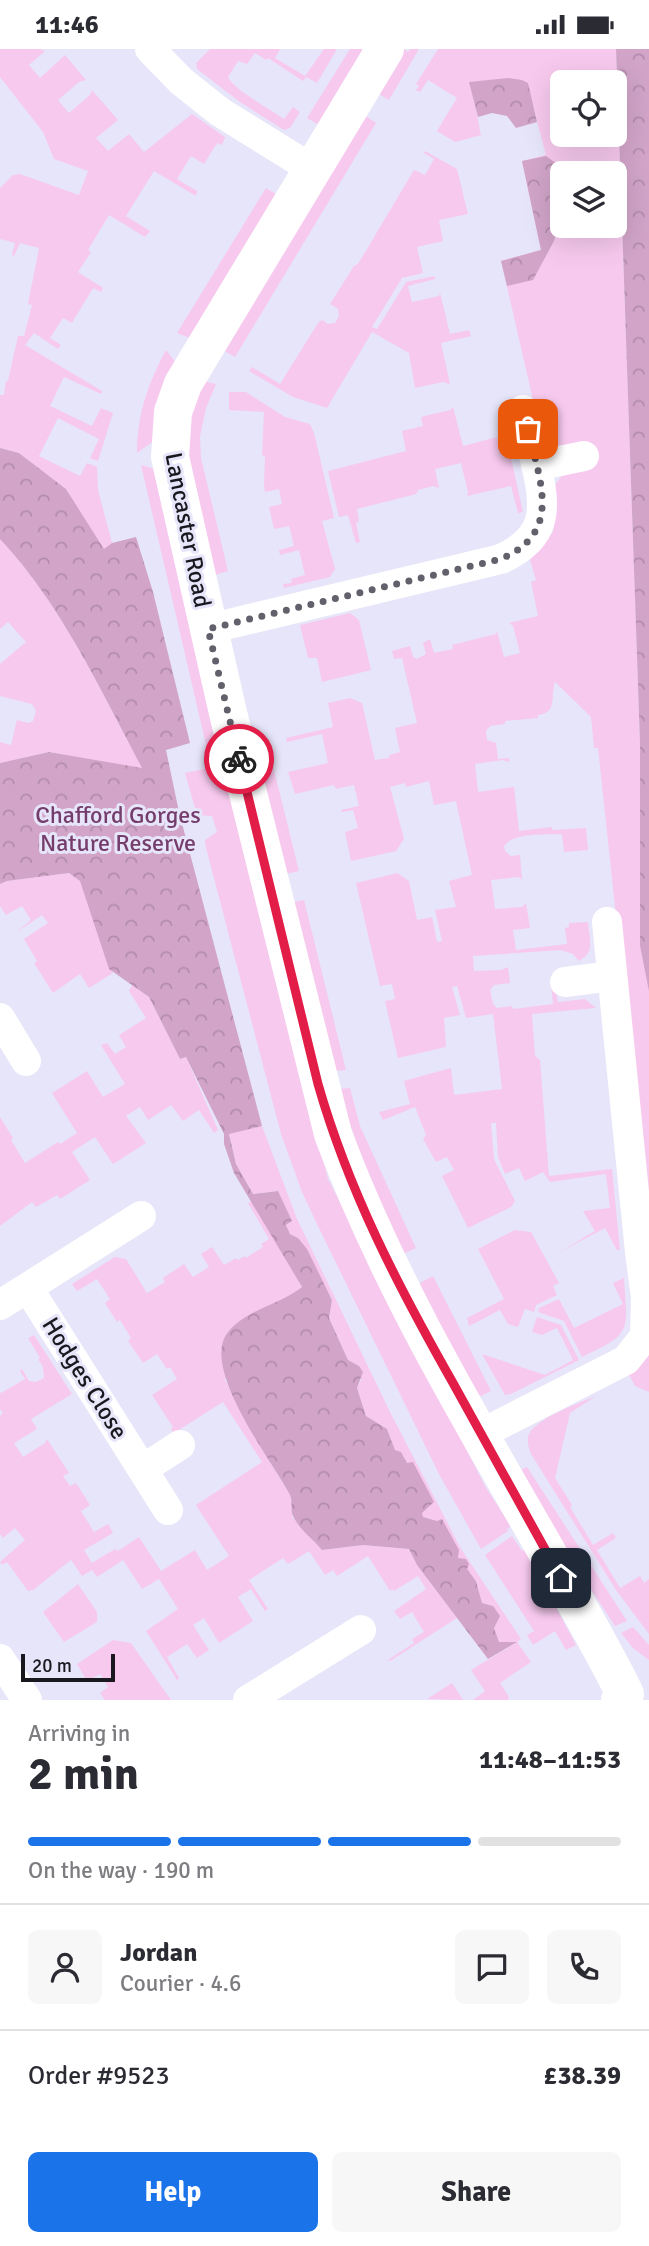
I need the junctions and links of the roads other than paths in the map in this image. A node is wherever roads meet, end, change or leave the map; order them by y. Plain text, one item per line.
1 (150, 49) edge
2 (385, 49) edge
3 (312, 169) junction
4 (523, 410) dead end
5 (584, 456) dead end
6 (536, 466) junction
7 (208, 629) junction
8 (607, 922) dead end
9 (612, 976) junction
10 (565, 982) dead end
11 (0, 1019) edge
12 (26, 1061) dead end
13 (141, 1216) dead end
14 (28, 1288) junction
15 (0, 1305) edge
16 (479, 1435) junction
17 (180, 1445) dead end
18 (143, 1469) junction
19 (168, 1510) dead end
20 (361, 1630) dead end
21 (1, 1663) edge
22 (632, 1695) edge
23 (27, 1700) edge
24 (248, 1700) edge

1 - 3 street
2 - 3 street, Lancaster Road
3 - 7 street, Lancaster Road
4 - 6 street
5 - 6 street
6 - 7 street
7 - 16 street, Lancaster Road
8 - 9 street
9 - 10 street
9 - 16 street
11 - 12 street
13 - 14 street
14 - 15 street
14 - 18 street, Hodges Close
16 - 22 street, Lancaster Road
17 - 18 street
18 - 19 street, Hodges Close
20 - 24 street
21 - 23 street

